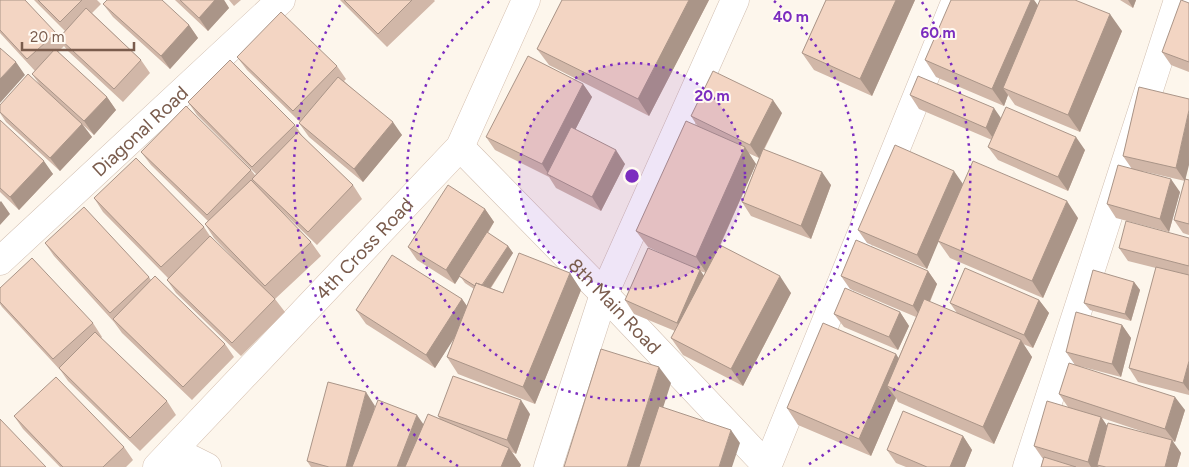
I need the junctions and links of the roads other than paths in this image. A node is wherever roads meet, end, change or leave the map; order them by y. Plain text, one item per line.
1 (281, 0) edge
2 (526, 0) edge
3 (735, 0) edge
4 (956, 0) edge
5 (1178, 0) edge
6 (460, 147) junction
7 (0, 261) edge
8 (604, 294) junction
9 (165, 459) edge
10 (207, 467) edge
11 (548, 467) edge
12 (767, 467) edge
13 (1027, 467) edge

1 - 7 street, Diagonal Road
2 - 6 street, 4th Cross Road
3 - 8 street
4 - 12 street
5 - 13 street
6 - 8 street, 8th Main Road
6 - 9 street, 4th Cross Road
8 - 11 street
8 - 12 street, 8th Main Road
9 - 10 street

